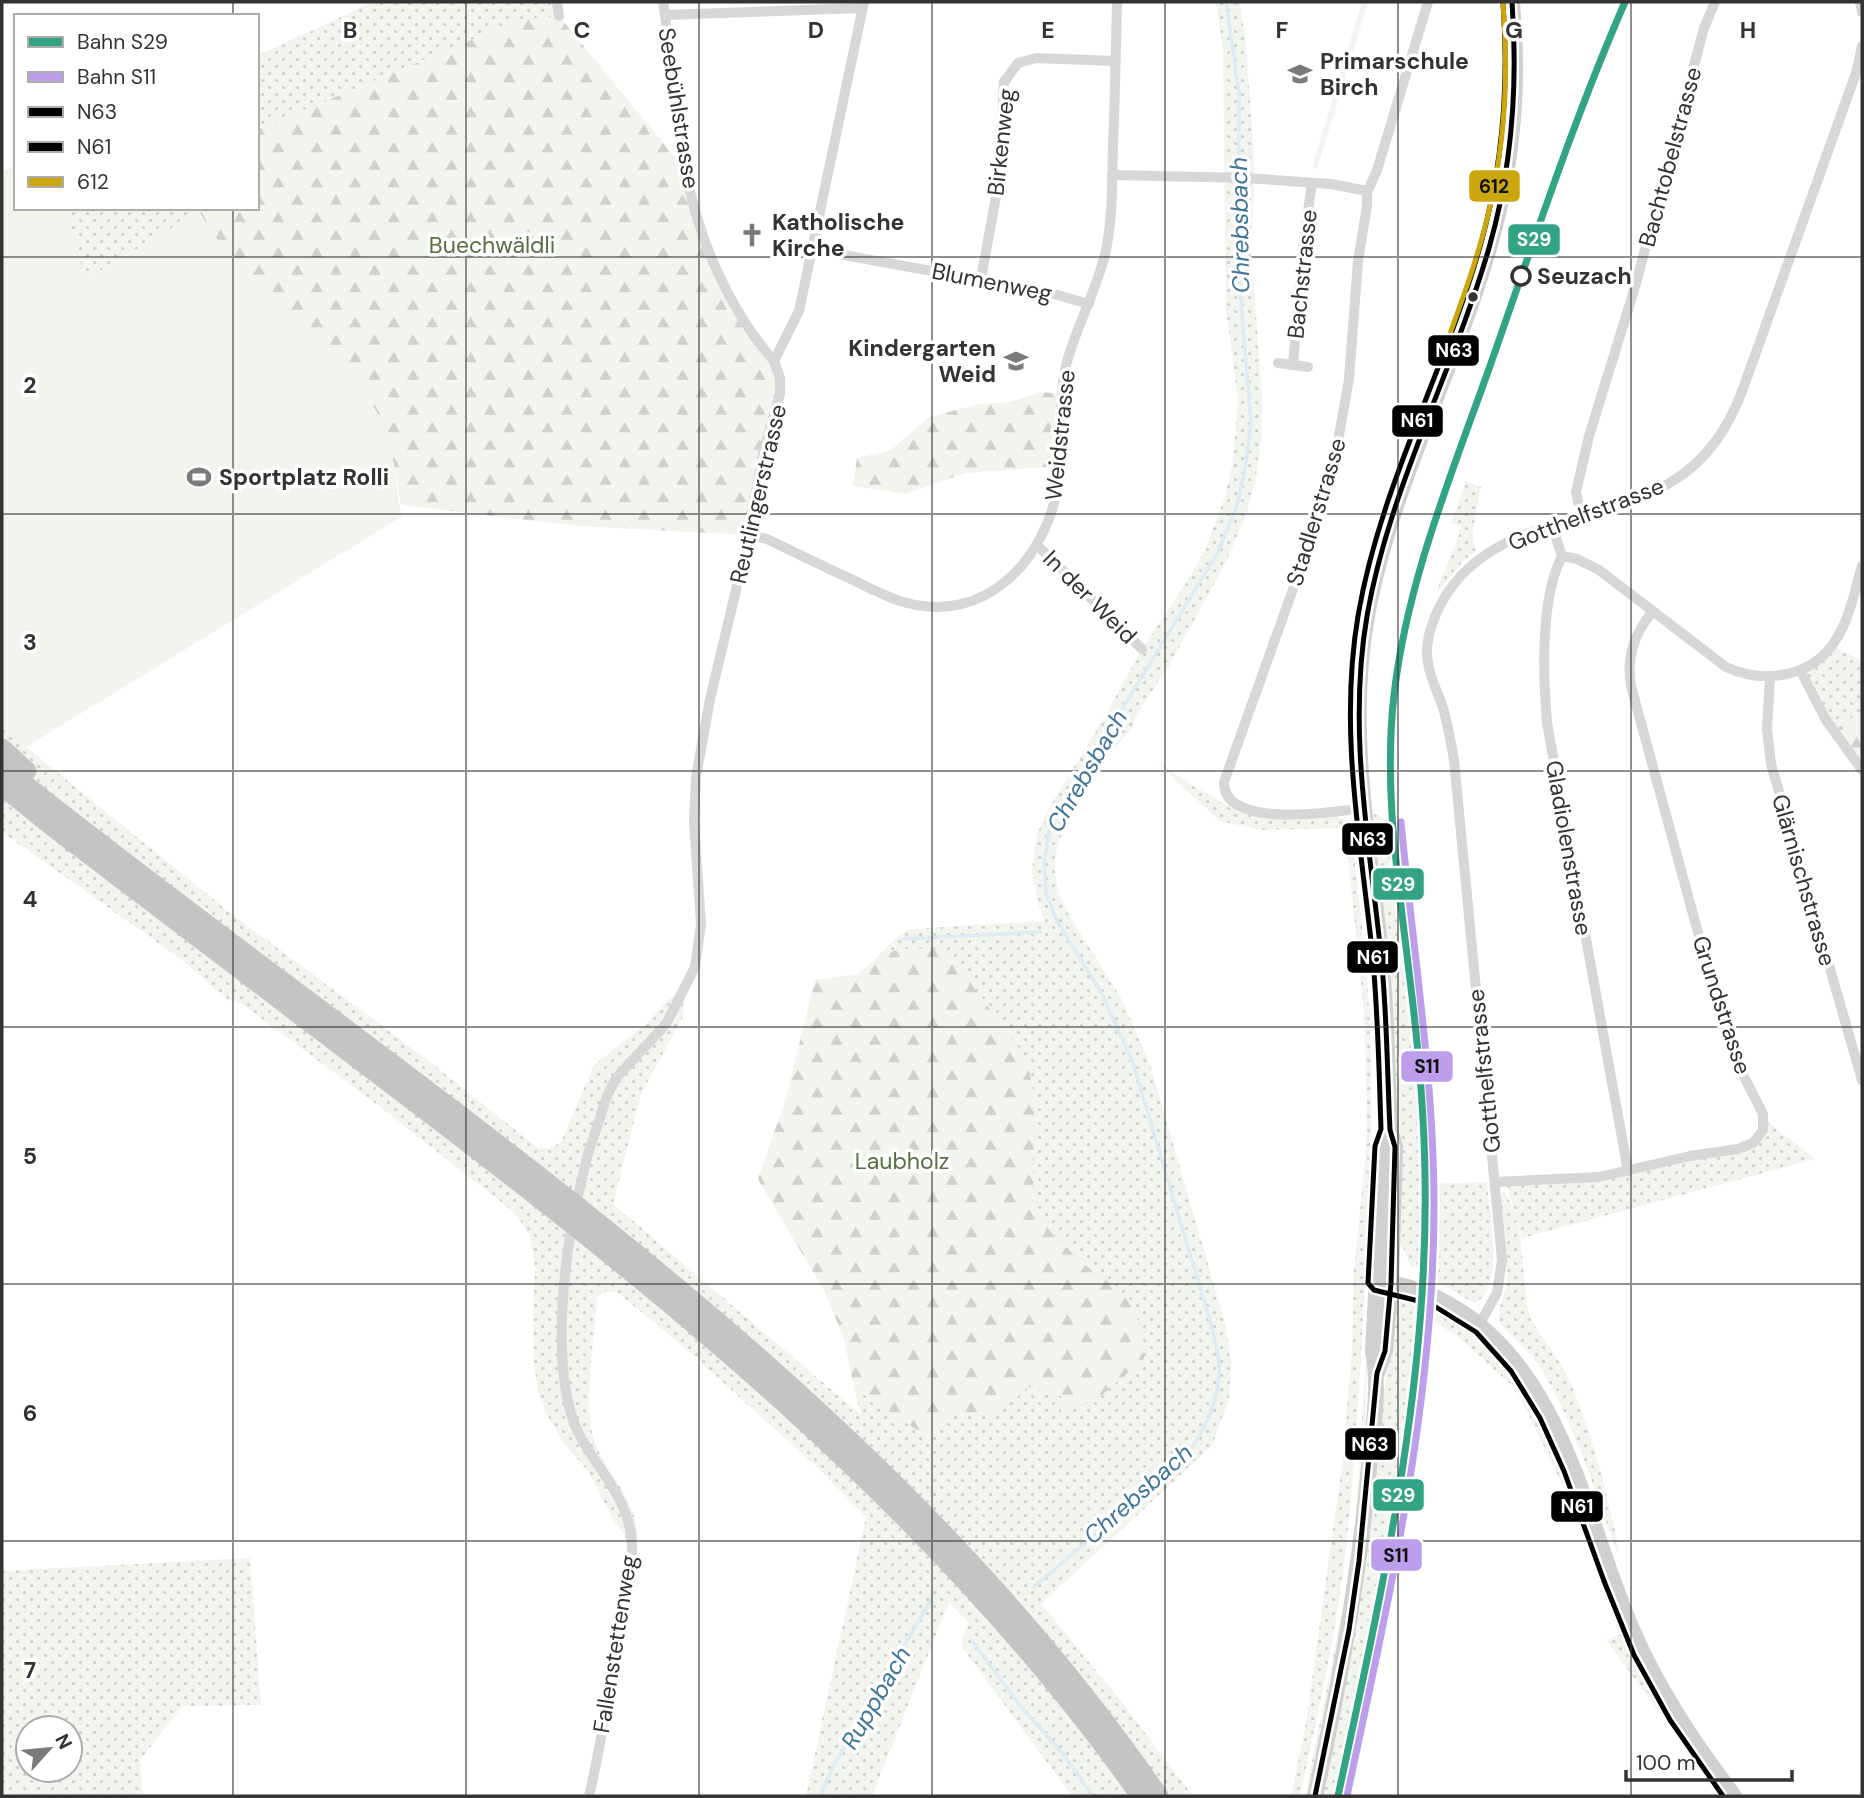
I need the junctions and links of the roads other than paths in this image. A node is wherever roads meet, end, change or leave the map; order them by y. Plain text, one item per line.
1 (558, 2) edge
2 (663, 2) edge
3 (1117, 2) edge
4 (1428, 2) edge
5 (1512, 2) edge
6 (1715, 2) edge
7 (1860, 2) edge
8 (864, 5) edge
9 (1862, 12) edge
10 (665, 15) junction
11 (559, 16) dead end
12 (1862, 46) edge
13 (1115, 61) junction
14 (1112, 175) junction
15 (1312, 183) junction
16 (1367, 191) junction
17 (811, 249) junction
18 (981, 279) junction
19 (1089, 304) junction
20 (774, 361) junction
21 (1278, 363) dead end
22 (1293, 365) junction
23 (1308, 367) dead end
24 (1581, 516) junction
25 (1552, 526) junction
26 (748, 536) junction
27 (1038, 546) junction
28 (1562, 556) junction
29 (1862, 566) edge
30 (1652, 612) junction
31 (1142, 649) dead end
32 (1800, 670) junction
33 (1770, 677) junction
34 (2, 748) edge
35 (2, 766) edge
36 (1862, 770) edge
37 (2, 786) edge
38 (2, 798) edge
39 (1363, 808) junction
40 (51, 826) junction
41 (85, 833) junction
42 (698, 953) joint
43 (1862, 1080) edge
44 (1628, 1171) junction
45 (1495, 1182) junction
46 (1384, 1283) junction
47 (1479, 1325) junction
48 (589, 1796) edge
49 (1140, 1796) edge
50 (1159, 1796) edge
51 (1315, 1796) edge
52 (1734, 1796) edge

1 - 11 street
2 - 10 street, Seebühlstrasse
3 - 13 street, Weidstrasse
4 - 16 street, Stadlerstrasse
5 - 39 main road
6 - 24 street, Bachtobelstrasse
7 - 9 street
8 - 10 street
8 - 17 street
10 - 20 street, Seebühlstrasse
12 - 24 street, Gotthelfstrasse
13 - 14 street, Weidstrasse
13 - 18 street, Birkenweg
14 - 15 street
14 - 19 street, Weidstrasse
15 - 16 street
15 - 22 street, Bachstrasse
16 - 39 street, Stadlerstrasse
17 - 18 street, Blumenweg
17 - 20 street
18 - 19 street, Blumenweg
19 - 27 street, Weidstrasse
20 - 26 street, Reutlingerstrasse
21 - 22 street, Bachstrasse
22 - 23 street, Bachstrasse
24 - 25 street, Gotthelfstrasse
25 - 28 street
25 - 45 street, Gotthelfstrasse
26 - 27 street, Weidstrasse
26 - 42 street, Reutlingerstrasse
27 - 31 street, In der Weid
28 - 30 street
28 - 44 street, Gladiolenstrasse
29 - 32 street
30 - 33 street
30 - 44 street, Grundstrasse
32 - 33 street
32 - 36 street
33 - 43 street, Glärnischstrasse
34 - 41 highway
35 - 41 highway
37 - 40 highway
38 - 40 highway
39 - 46 main road
40 - 49 highway
41 - 50 highway
42 - 48 street, Fallenstettenweg
44 - 45 street, Grundstrasse
45 - 47 street, Gotthelfstrasse
46 - 47 main road
46 - 51 main road
47 - 52 main road

